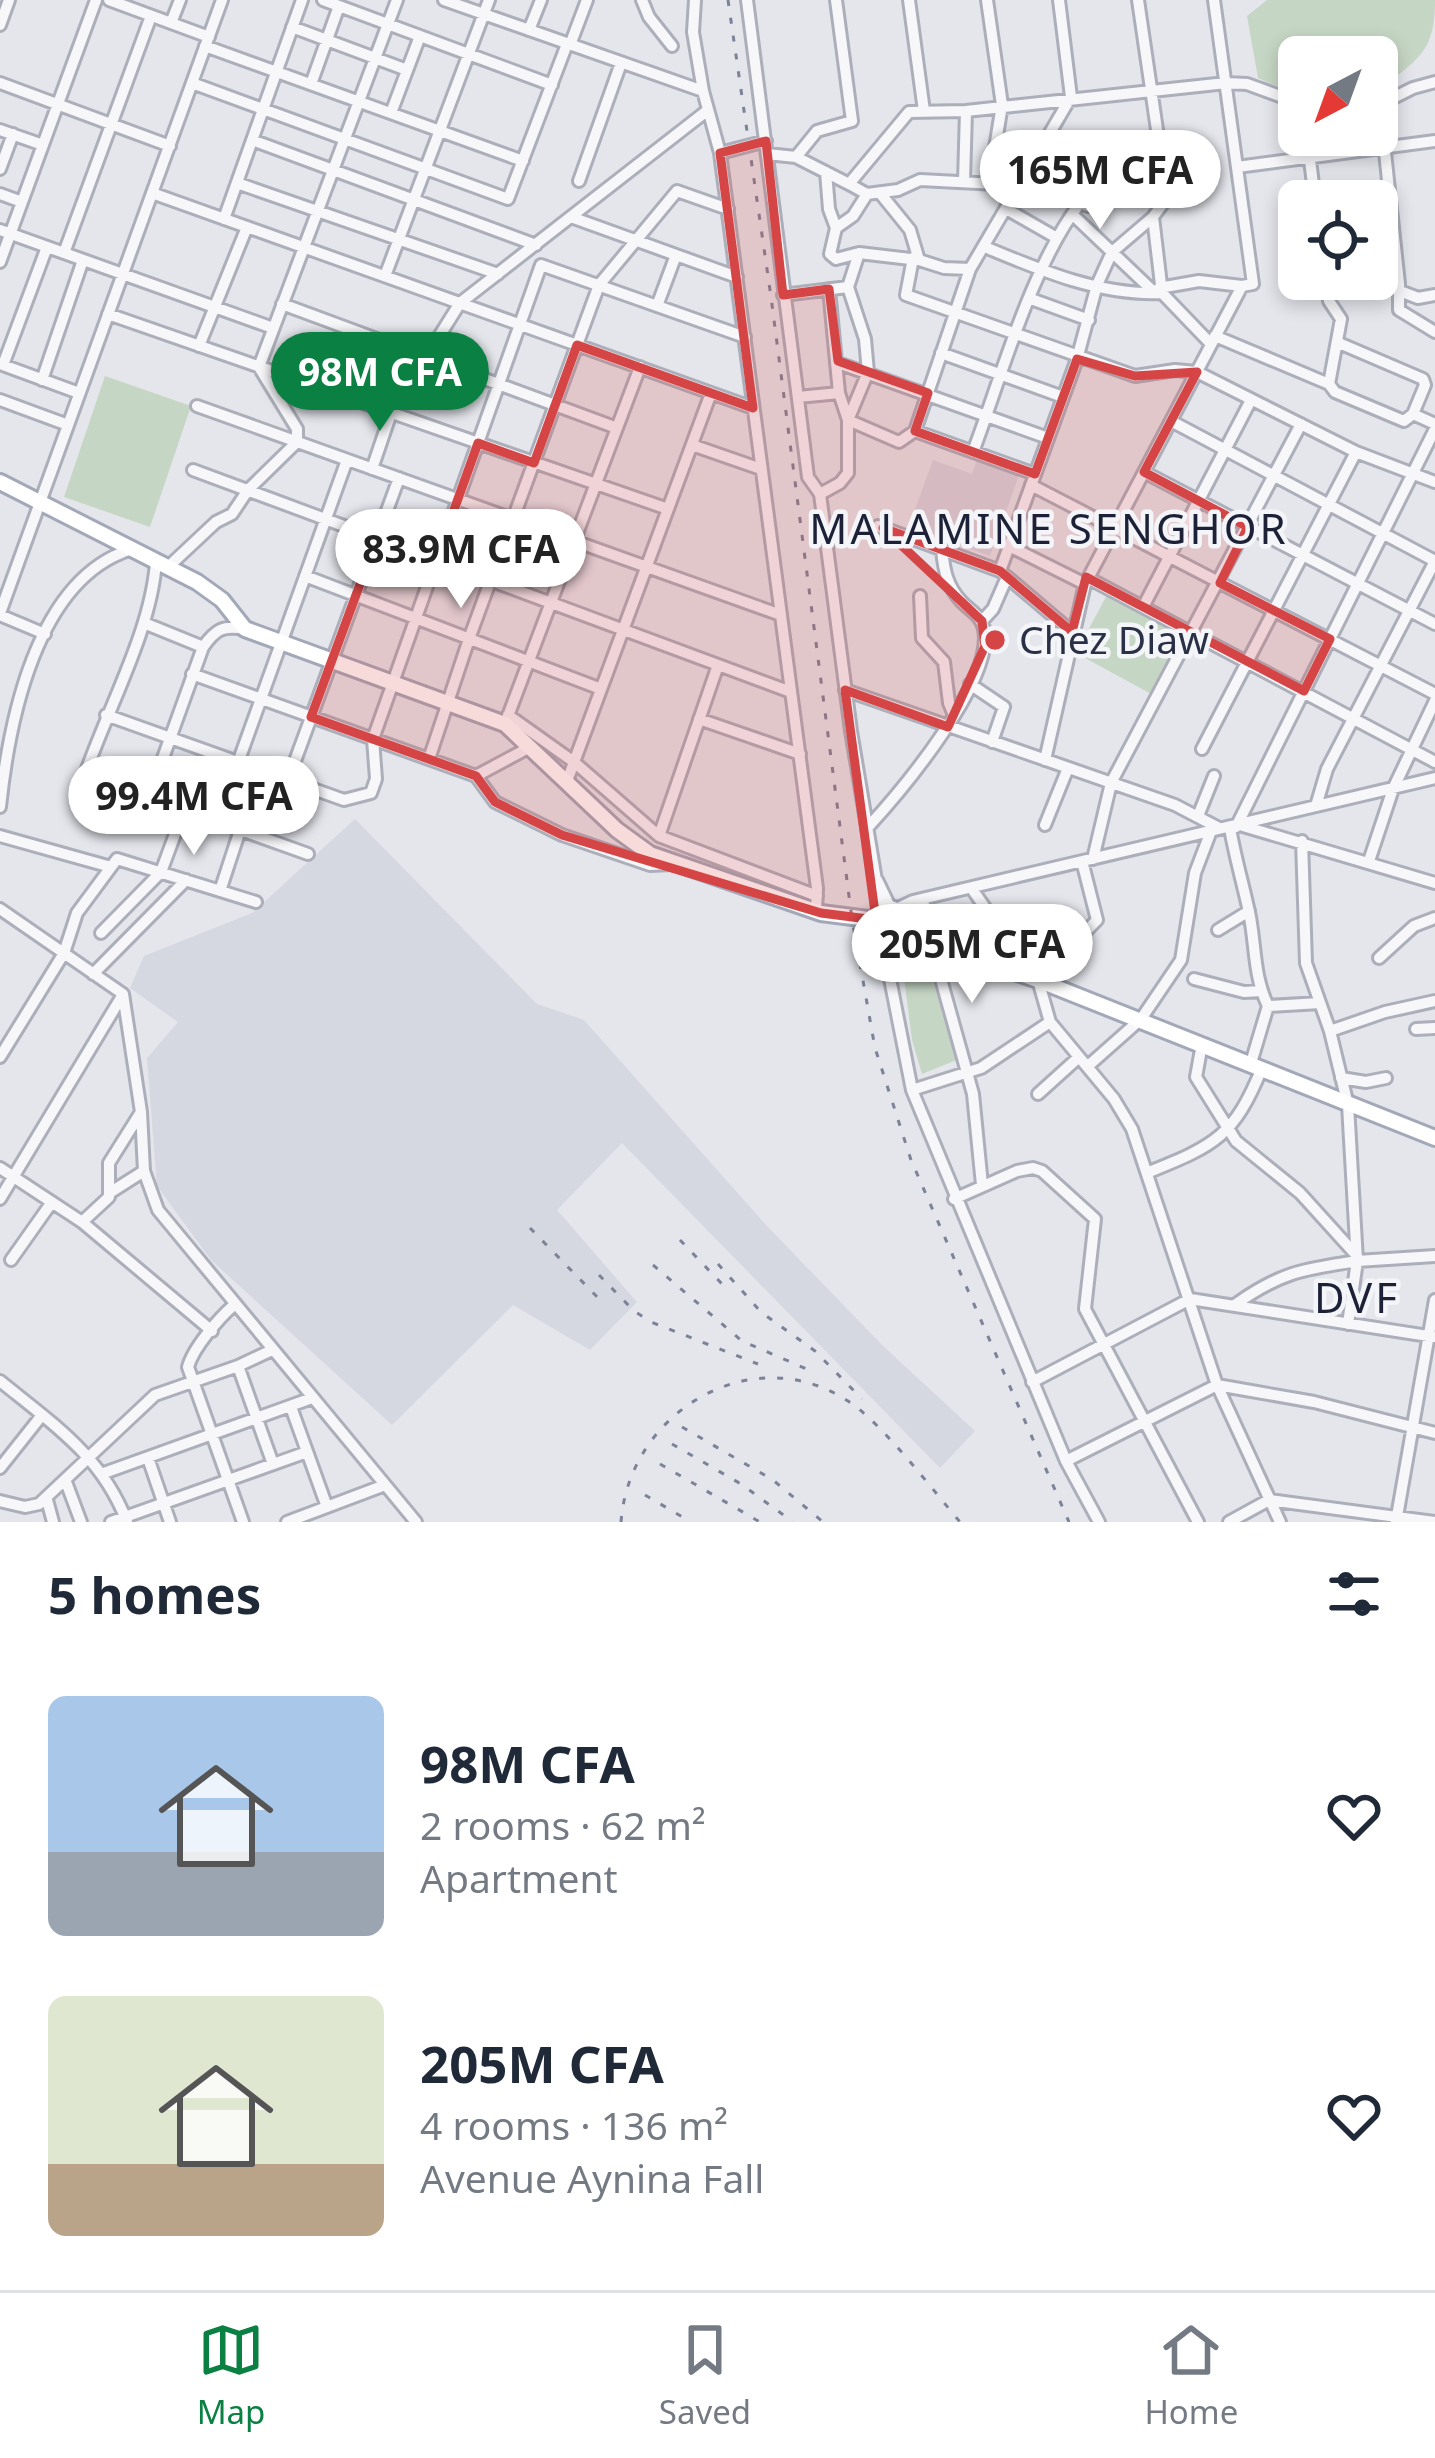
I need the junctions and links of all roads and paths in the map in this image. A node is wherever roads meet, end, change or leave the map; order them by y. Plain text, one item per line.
1 (9, 0) edge
2 (96, 0) edge
3 (109, 0) edge
4 (179, 0) edge
5 (222, 0) edge
6 (302, 0) edge
7 (323, 0) edge
8 (397, 0) edge
9 (443, 0) edge
10 (489, 0) edge
11 (541, 0) edge
12 (587, 0) edge
13 (642, 0) edge
14 (695, 0) edge
15 (747, 0) edge
16 (836, 0) edge
17 (909, 0) edge
18 (987, 0) edge
19 (1059, 0) edge
20 (1138, 0) edge
21 (1214, 0) edge
22 (132, 4) edge
23 (339, 6) junction
24 (484, 14) junction
25 (151, 16) junction
26 (171, 23) junction
27 (388, 24) junction
28 (0, 26) edge
29 (292, 27) junction
30 (529, 30) junction
31 (420, 36) junction
32 (327, 40) junction
33 (207, 42) junction
34 (569, 44) junction
35 (673, 46) dead end
36 (469, 54) junction
37 (375, 58) junction
38 (621, 63) junction
39 (407, 70) junction
40 (276, 72) junction
41 (1435, 82) edge
42 (0, 83) edge
43 (192, 83) junction
44 (1226, 83) junction
45 (311, 84) junction
46 (552, 85) junction
47 (703, 92) junction
48 (1152, 94) junction
49 (1278, 95) edge
50 (1398, 96) edge
51 (1071, 97) junction
52 (358, 101) junction
53 (58, 104) junction
54 (1002, 105) junction
55 (263, 109) junction
56 (708, 110) junction
57 (924, 111) junction
58 (966, 111) junction
59 (391, 113) junction
60 (112, 124) junction
61 (440, 131) junction
62 (6, 132) edge
63 (344, 139) junction
64 (252, 140) junction
65 (1435, 141) edge
66 (1398, 145) edge
67 (43, 146) junction
68 (170, 146) junction
69 (766, 148) junction
70 (720, 153) junction
71 (1323, 156) edge
72 (1384, 156) edge
73 (796, 157) junction
74 (1310, 158) junction
75 (523, 161) junction
76 (1162, 167) junction
77 (1238, 167) junction
78 (0, 169) edge
79 (425, 169) junction
80 (332, 170) junction
81 (826, 172) junction
82 (1313, 180) edge
83 (579, 181) dead end
84 (964, 182) junction
85 (237, 183) junction
86 (1017, 183) junction
87 (849, 184) junction
88 (152, 193) junction
89 (0, 194) edge
90 (873, 194) junction
91 (414, 200) junction
92 (22, 202) junction
93 (728, 209) junction
94 (1076, 209) junction
95 (1008, 210) junction
96 (317, 211) junction
97 (572, 217) junction
98 (1153, 217) junction
99 (224, 219) junction
100 (247, 227) junction
101 (836, 228) junction
102 (5, 232) edge
103 (1057, 238) junction
104 (399, 240) junction
105 (637, 240) junction
106 (536, 245) junction
107 (47, 247) junction
108 (304, 247) junction
109 (985, 247) junction
110 (1112, 252) junction
111 (859, 253) junction
112 (64, 254) junction
113 (676, 255) junction
114 (916, 259) junction
115 (83, 260) junction
116 (0, 262) edge
117 (970, 269) junction
118 (1042, 271) junction
119 (123, 274) junction
120 (498, 274) junction
121 (385, 276) junction
122 (737, 277) junction
123 (599, 285) junction
124 (1097, 285) junction
125 (848, 286) junction
126 (1242, 286) junction
127 (829, 289) junction
128 (1159, 291) junction
129 (1400, 291) junction
130 (783, 295) junction
131 (1435, 295) edge
132 (1031, 299) junction
133 (1329, 300) edge
134 (460, 303) junction
135 (282, 304) junction
136 (657, 306) junction
137 (214, 307) junction
138 (108, 314) junction
139 (954, 314) junction
140 (1089, 320) junction
141 (520, 325) junction
142 (273, 328) junction
143 (1435, 332) edge
144 (745, 337) junction
145 (1017, 337) junction
146 (1213, 340) junction
147 (1339, 343) junction
148 (577, 345) junction
149 (199, 346) junction
150 (941, 353) junction
151 (427, 357) junction
152 (1077, 358) junction
153 (838, 363) junction
154 (1, 364) edge
155 (259, 367) junction
156 (640, 368) junction
157 (1197, 371) junction
158 (868, 372) junction
159 (1002, 375) junction
160 (42, 380) junction
161 (499, 384) junction
162 (1329, 384) junction
163 (80, 393) junction
164 (711, 393) junction
165 (839, 393) junction
166 (928, 393) junction
167 (798, 397) junction
168 (1063, 398) junction
169 (0, 400) edge
170 (1251, 400) junction
171 (555, 405) junction
172 (197, 406) dead end
173 (753, 408) junction
174 (391, 413) junction
175 (1412, 414) junction
176 (987, 416) junction
177 (848, 420) junction
178 (1171, 421) junction
179 (1301, 424) junction
180 (68, 425) junction
181 (1435, 427) edge
182 (617, 428) junction
183 (915, 431) junction
184 (1048, 439) junction
185 (297, 442) junction
186 (478, 443) junction
187 (692, 445) junction
188 (1225, 449) junction
189 (974, 452) junction
190 (1356, 452) junction
191 (347, 460) junction
192 (534, 463) junction
193 (372, 469) junction
194 (761, 469) junction
195 (193, 470) dead end
196 (1413, 471) junction
197 (1144, 472) junction
198 (1275, 476) junction
199 (399, 478) junction
200 (1033, 480) junction
201 (0, 482) edge
202 (1435, 482) edge
203 (596, 484) junction
204 (248, 490) junction
205 (820, 494) junction
206 (458, 500) junction
207 (1198, 501) junction
208 (40, 502) junction
209 (1329, 504) junction
210 (668, 509) junction
211 (326, 519) junction
212 (513, 519) junction
213 (878, 526) dead end
214 (1248, 527) junction
215 (1114, 528) junction
216 (1383, 532) junction
217 (377, 538) junction
218 (574, 541) junction
219 (1009, 546) junction
220 (129, 550) junction
221 (942, 550) junction
222 (1300, 554) junction
223 (1169, 556) junction
224 (436, 560) junction
225 (1435, 560) edge
226 (162, 565) junction
227 (646, 567) junction
228 (1003, 574) junction
229 (305, 576) junction
230 (490, 580) junction
231 (1086, 581) junction
232 (1220, 583) junction
233 (1358, 584) junction
234 (356, 596) junction
235 (920, 596) dead end
236 (550, 603) junction
237 (1143, 607) junction
238 (1271, 609) junction
239 (1409, 611) junction
240 (0, 614) edge
241 (781, 615) junction
242 (416, 619) junction
243 (982, 621) junction
244 (144, 623) junction
245 (1435, 625) edge
246 (245, 629) junction
247 (623, 630) junction
248 (1072, 632) junction
249 (1193, 633) junction
250 (45, 634) junction
251 (469, 639) junction
252 (1330, 640) junction
253 (281, 642) junction
254 (203, 647) junction
255 (1245, 660) junction
256 (332, 661) junction
257 (528, 662) junction
258 (718, 665) junction
259 (1382, 666) junction
260 (193, 674) junction
261 (393, 683) junction
262 (970, 684) junction
263 (601, 689) junction
264 (845, 690) junction
265 (1304, 691) junction
266 (791, 692) junction
267 (1435, 697) edge
268 (261, 699) junction
269 (449, 704) junction
270 (106, 716) junction
271 (1353, 716) junction
272 (311, 717) junction
273 (507, 719) junction
274 (700, 719) junction
275 (951, 721) junction
276 (170, 738) junction
277 (373, 739) junction
278 (992, 742) junction
279 (530, 748) junction
280 (1411, 748) junction
281 (1202, 749) dead end
282 (800, 754) junction
283 (429, 759) junction
284 (1045, 760) junction
285 (238, 762) junction
286 (574, 762) junction
287 (1435, 762) edge
288 (2, 766) edge
289 (1068, 768) junction
290 (476, 776) junction
291 (1214, 776) dead end
292 (1435, 778) edge
293 (288, 780) junction
294 (567, 781) junction
295 (1112, 783) junction
296 (1393, 789) junction
297 (149, 797) junction
298 (1316, 806) junction
299 (0, 807) edge
300 (184, 810) junction
301 (1198, 816) junction
302 (217, 821) junction
303 (1046, 825) dead end
304 (869, 826) junction
305 (1228, 828) junction
306 (240, 830) junction
307 (0, 836) edge
308 (658, 836) junction
309 (1302, 841) junction
310 (1205, 847) junction
311 (1233, 847) junction
312 (308, 854) dead end
313 (1088, 860) junction
314 (1369, 861) junction
315 (675, 864) junction
316 (111, 868) junction
317 (160, 872) junction
318 (186, 880) junction
319 (1435, 883) edge
320 (972, 890) junction
321 (220, 891) junction
322 (256, 902) dead end
323 (816, 904) junction
324 (0, 909) edge
325 (1249, 910) junction
326 (1435, 918) edge
327 (889, 920) junction
328 (1217, 930) dead end
329 (101, 933) dead end
330 (930, 942) junction
331 (64, 953) junction
332 (1379, 958) dead end
333 (93, 974) junction
334 (1036, 979) junction
335 (1194, 979) dead end
336 (1261, 991) junction
337 (123, 994) junction
338 (1435, 1001) edge
339 (1320, 1003) junction
340 (1268, 1006) junction
341 (1141, 1019) junction
342 (1050, 1022) junction
343 (1435, 1028) edge
344 (1416, 1029) dead end
345 (1330, 1031) junction
346 (1202, 1044) junction
347 (0, 1057) edge
348 (1083, 1062) junction
349 (1256, 1065) junction
350 (967, 1072) junction
351 (1341, 1078) junction
352 (1386, 1078) dead end
353 (912, 1090) junction
354 (1039, 1094) dead end
355 (1348, 1105) junction
356 (141, 1112) junction
357 (1228, 1130) junction
358 (1435, 1138) edge
359 (0, 1168) edge
360 (144, 1171) junction
361 (1149, 1172) junction
362 (14, 1177) junction
363 (982, 1184) junction
364 (111, 1192) junction
365 (0, 1199) edge
366 (954, 1199) junction
367 (52, 1202) junction
368 (82, 1222) junction
369 (1435, 1256) edge
370 (1357, 1259) junction
371 (11, 1260) dead end
372 (1190, 1299) junction
373 (1435, 1300) edge
374 (1236, 1304) junction
375 (234, 1305) junction
376 (1348, 1324) junction
377 (212, 1331) junction
378 (1432, 1338) edge
379 (1105, 1344) junction
380 (272, 1349) junction
381 (238, 1366) junction
382 (194, 1380) junction
383 (0, 1381) edge
384 (1032, 1382) junction
385 (1217, 1384) junction
386 (312, 1398) junction
387 (291, 1407) junction
388 (42, 1415) junction
389 (256, 1419) junction
390 (1142, 1420) junction
391 (1415, 1426) junction
392 (1435, 1433) edge
393 (214, 1436) junction
394 (307, 1452) junction
395 (91, 1457) junction
396 (148, 1458) junction
397 (1066, 1461) junction
398 (273, 1464) junction
399 (0, 1468) edge
400 (104, 1473) junction
401 (230, 1479) junction
402 (66, 1482) junction
403 (385, 1486) junction
404 (47, 1500) junction
405 (0, 1501) edge
406 (1269, 1501) junction
407 (165, 1502) junction
408 (18, 1505) junction
409 (327, 1508) junction
410 (1397, 1518) edge
411 (126, 1519) edge
412 (17, 1522) edge
413 (53, 1522) edge
414 (81, 1522) edge
415 (111, 1522) edge
416 (170, 1522) edge
417 (243, 1522) edge
418 (287, 1522) edge
419 (416, 1522) edge
420 (1099, 1522) edge
421 (1198, 1522) edge
422 (1228, 1522) edge
423 (1280, 1522) edge
424 (1435, 1522) edge

1 - 28 street
2 - 53 street
3 - 22 street
4 - 26 street
5 - 33 street
6 - 29 street
7 - 23 street
8 - 27 street
9 - 24 street
10 - 24 street
11 - 30 street
12 - 34 street
13 - 35 street
14 - 47 street
15 - 69 street
16 - 73 street
17 - 57 street
18 - 54 street
19 - 51 street
20 - 48 street
21 - 44 street
22 - 25 street
23 - 27 street
23 - 32 street
24 - 30 street
24 - 36 street
25 - 26 street
25 - 60 street
26 - 33 street
27 - 31 street
27 - 37 street
29 - 32 street
29 - 40 street
30 - 34 street
31 - 36 street
31 - 39 street
32 - 37 street
32 - 45 street
33 - 40 street
33 - 43 street
34 - 38 street
34 - 46 street
36 - 46 street
36 - 61 street
37 - 39 street
37 - 52 street
38 - 47 street
38 - 83 street
39 - 59 street
40 - 45 street
40 - 55 street
41 - 50 street
42 - 53 street
43 - 55 street
43 - 68 street
44 - 48 street
44 - 49 street
44 - 77 street
45 - 52 street
46 - 75 street
47 - 56 street
48 - 51 street
48 - 76 street
51 - 54 street
51 - 86 street
52 - 59 street
52 - 63 street
53 - 60 street
53 - 67 street
54 - 58 street
54 - 86 street
55 - 63 street
55 - 64 street
56 - 70 street
56 - 97 street
57 - 58 street
57 - 87 street
58 - 84 street
59 - 61 street
60 - 68 street
60 - 112 street
61 - 75 street
61 - 79 street
62 - 67 street
62 - 78 street
63 - 79 street
63 - 80 street
64 - 80 street
64 - 85 street
65 - 66 street
67 - 92 street
68 - 88 street
69 - 70 street
69 - 73 street
69 - 130 street
70 - 93 street
71 - 74 street
72 - 129 street
73 - 81 street
74 - 77 street
74 - 82 street
75 - 79 street
76 - 94 street
76 - 98 street
77 - 126 street
79 - 91 street
80 - 91 street
80 - 96 street
81 - 87 street
81 - 101 street
84 - 86 street
84 - 90 street
85 - 96 street
85 - 99 street
86 - 94 street
86 - 95 street
87 - 90 street
88 - 99 street
88 - 119 street
89 - 92 street
90 - 101 street
90 - 114 street
91 - 104 street
91 - 106 street
92 - 102 street
93 - 105 street
93 - 122 street
94 - 103 street
94 - 110 street
95 - 103 street
95 - 109 street
96 - 104 street
96 - 108 street
97 - 105 street
97 - 106 street
98 - 110 street
98 - 128 street
99 - 100 street
100 - 108 street
100 - 137 street
101 - 111 street
102 - 107 street
102 - 116 street
103 - 118 street
104 - 120 street
104 - 121 street
105 - 113 street
105 - 123 street
106 - 120 street
107 - 112 street
107 - 154 street
108 - 121 street
108 - 135 street
109 - 117 street
109 - 118 street
110 - 124 street
110 - 128 street
111 - 114 street
111 - 125 street
112 - 115 street
113 - 122 street
113 - 136 street
114 - 117 street
114 - 139 street
115 - 119 street
115 - 160 street
117 - 139 street
118 - 124 street
118 - 132 street
119 - 137 street
119 - 138 street
120 - 134 street
121 - 134 street
122 - 144 street
123 - 136 street
123 - 141 street
123 - 148 street
124 - 128 street
124 - 140 street
125 - 127 street
125 - 158 street
126 - 128 street
126 - 146 street
127 - 130 street
127 - 153 street
128 - 146 street
129 - 131 street
129 - 143 street
130 - 167 street
132 - 140 street
132 - 145 street
133 - 147 street
134 - 141 street
134 - 151 street
135 - 142 street
135 - 151 street
136 - 144 street
137 - 142 street
137 - 149 street
138 - 149 street
138 - 163 street
139 - 145 street
139 - 150 street
140 - 152 street
141 - 148 street
141 - 161 street
142 - 155 street
144 - 173 street
145 - 152 street
145 - 159 street
146 - 157 street
146 - 162 street
147 - 162 street
147 - 175 street
148 - 156 street
148 - 171 street
149 - 155 street
150 - 159 street
150 - 166 street
151 - 161 street
151 - 174 street
152 - 157 street
152 - 168 street
153 - 158 street
153 - 165 street
154 - 160 street
155 - 174 street
155 - 185 street
156 - 164 street
156 - 182 street
157 - 170 street
157 - 178 street
158 - 166 street
158 - 177 street
159 - 168 street
159 - 176 street
160 - 163 street
161 - 171 street
161 - 186 street
162 - 175 street
163 - 180 street
164 - 173 street
164 - 187 street
165 - 167 street
165 - 177 street
166 - 176 street
166 - 183 street
167 - 205 street
168 - 184 street
169 - 180 street
170 - 179 street
170 - 188 street
171 - 182 street
171 - 192 street
172 - 185 street
173 - 194 street
174 - 186 street
174 - 193 street
175 - 181 street
176 - 184 street
176 - 189 street
177 - 183 street
177 - 205 street
178 - 188 street
178 - 197 street
179 - 190 street
179 - 198 street
180 - 208 street
181 - 196 street
182 - 203 street
183 - 189 street
184 - 200 street
185 - 191 street
185 - 204 street
186 - 192 street
186 - 206 street
187 - 194 street
187 - 210 street
188 - 198 street
188 - 207 street
189 - 200 street
190 - 196 street
190 - 209 street
191 - 193 street
191 - 211 street
192 - 203 street
192 - 212 street
193 - 199 street
194 - 241 street
195 - 204 street
196 - 202 street
196 - 216 street
197 - 207 street
197 - 215 street
198 - 209 street
198 - 214 street
199 - 206 street
199 - 217 street
200 - 215 street
200 - 219 street
201 - 208 main road
203 - 210 street
203 - 218 street
204 - 211 street
204 - 226 street
205 - 264 street
206 - 212 street
206 - 224 street
207 - 214 street
207 - 223 street
208 - 220 main road
208 - 240 street
209 - 216 street
209 - 222 street
210 - 227 street
211 - 217 street
211 - 229 street
212 - 218 street
212 - 230 street
213 - 221 street
214 - 222 street
214 - 232 street
215 - 223 street
215 - 231 street
216 - 225 street
216 - 233 street
217 - 224 street
217 - 234 street
218 - 227 street
218 - 236 street
219 - 228 street
219 - 231 street
220 - 226 main road
220 - 250 street
221 - 228 street
221 - 243 street
222 - 233 street
222 - 238 street
223 - 232 street
223 - 237 street
224 - 230 street
224 - 242 street
225 - 239 street
226 - 244 street
226 - 246 main road
227 - 241 street
227 - 247 street
228 - 243 street
228 - 248 street
229 - 234 street
229 - 253 street
230 - 236 street
230 - 251 street
231 - 237 street
231 - 248 street
232 - 238 street
232 - 249 street
233 - 239 street
233 - 252 street
234 - 242 street
234 - 256 street
235 - 275 street
236 - 247 street
236 - 257 street
237 - 249 street
238 - 252 street
238 - 255 street
239 - 245 street
239 - 259 street
240 - 250 street
241 - 266 street
242 - 251 street
242 - 261 street
243 - 262 street
244 - 254 street
244 - 270 street
246 - 253 main road
246 - 254 street
247 - 258 street
247 - 263 street
248 - 284 street
249 - 255 street
249 - 295 street
250 - 288 street
251 - 257 street
251 - 269 street
252 - 259 street
252 - 265 street
253 - 256 main road
253 - 268 street
254 - 260 street
255 - 265 street
255 - 281 street
256 - 261 main road
256 - 272 street
257 - 263 street
257 - 273 street
258 - 266 street
258 - 274 street
259 - 267 street
259 - 271 street
260 - 268 street
260 - 276 street
261 - 269 main road
261 - 277 street
262 - 275 street
262 - 278 street
263 - 286 street
264 - 275 street
264 - 304 street
265 - 271 street
265 - 305 street
266 - 282 street
267 - 280 street
268 - 272 street
268 - 285 street
269 - 273 main road
269 - 283 street
270 - 276 street
270 - 297 street
271 - 280 street
271 - 298 street
272 - 277 street
272 - 293 street
273 - 279 main road
273 - 286 street
274 - 282 street
274 - 308 street
275 - 278 street
275 - 304 street
276 - 285 street
276 - 297 street
277 - 283 street
277 - 293 street
278 - 284 street
279 - 290 street
279 - 294 main road
280 - 287 street
280 - 296 street
282 - 323 street
283 - 290 street
284 - 289 street
285 - 293 street
285 - 302 street
286 - 294 street
286 - 308 street
288 - 299 street
289 - 295 street
289 - 303 street
290 - 315 street
291 - 301 street
292 - 296 street
294 - 315 main road
295 - 301 street
295 - 313 street
296 - 298 street
296 - 314 street
297 - 300 street
298 - 305 street
300 - 302 street
300 - 317 street
301 - 305 street
302 - 306 street
304 - 327 street
305 - 309 street
305 - 310 street
305 - 311 street
305 - 313 street
306 - 312 street
306 - 321 street
307 - 316 street
308 - 323 street
309 - 314 street
309 - 339 street
310 - 311 street
310 - 341 street
311 - 325 street
313 - 320 street
313 - 334 street
314 - 319 street
315 - 323 main road
316 - 317 street
316 - 331 street
317 - 318 street
317 - 329 street
318 - 321 street
318 - 333 street
320 - 327 street
320 - 334 street
321 - 322 street
323 - 327 main road
324 - 331 street
325 - 328 street
325 - 336 street
326 - 332 street
327 - 330 main road
327 - 353 street
330 - 334 main road
330 - 350 street
331 - 333 street
331 - 347 street
333 - 337 street
334 - 341 main road
334 - 342 street
335 - 336 street
336 - 340 street
337 - 356 street
337 - 362 street
338 - 345 street
339 - 340 street
339 - 345 street
340 - 349 street
341 - 346 main road
341 - 348 street
342 - 348 street
342 - 350 street
343 - 344 street
345 - 351 street
346 - 349 main road
346 - 357 street
348 - 354 street
348 - 361 street
349 - 355 main road
349 - 357 street
350 - 353 street
350 - 363 street
351 - 352 street
351 - 355 street
353 - 366 street
355 - 358 main road
355 - 370 street
356 - 360 street
356 - 364 street
357 - 361 street
357 - 370 street
359 - 362 street
360 - 364 street
360 - 375 street
361 - 372 street
362 - 365 street
362 - 367 street
363 - 366 street
363 - 379 street
364 - 368 street
366 - 384 street
367 - 368 street
367 - 371 street
368 - 377 street
369 - 370 street
370 - 374 street
370 - 376 street
372 - 374 street
372 - 379 street
372 - 385 street
373 - 378 street
374 - 376 street
375 - 377 street
375 - 380 street
376 - 378 street
377 - 382 street
378 - 391 street
379 - 384 street
379 - 390 street
380 - 381 street
380 - 386 street
381 - 382 street
381 - 389 street
382 - 393 street
382 - 395 street
383 - 388 street
384 - 397 street
385 - 390 street
385 - 391 street
385 - 406 street
386 - 387 street
386 - 403 street
387 - 389 street
387 - 394 street
388 - 395 street
388 - 399 street
389 - 393 street
389 - 398 street
390 - 397 street
390 - 421 street
391 - 392 street
391 - 410 street
393 - 396 street
393 - 401 street
394 - 398 street
394 - 409 street
395 - 400 street
395 - 402 street
396 - 400 street
396 - 407 street
397 - 420 street
398 - 401 street
400 - 411 street
401 - 407 street
401 - 417 street
402 - 404 street
402 - 414 street
403 - 409 street
403 - 419 street
404 - 408 street
404 - 413 street
405 - 408 street
406 - 410 street
406 - 422 street
406 - 423 street
407 - 411 street
407 - 416 street
408 - 412 street
409 - 418 street
410 - 424 street
411 - 415 street

